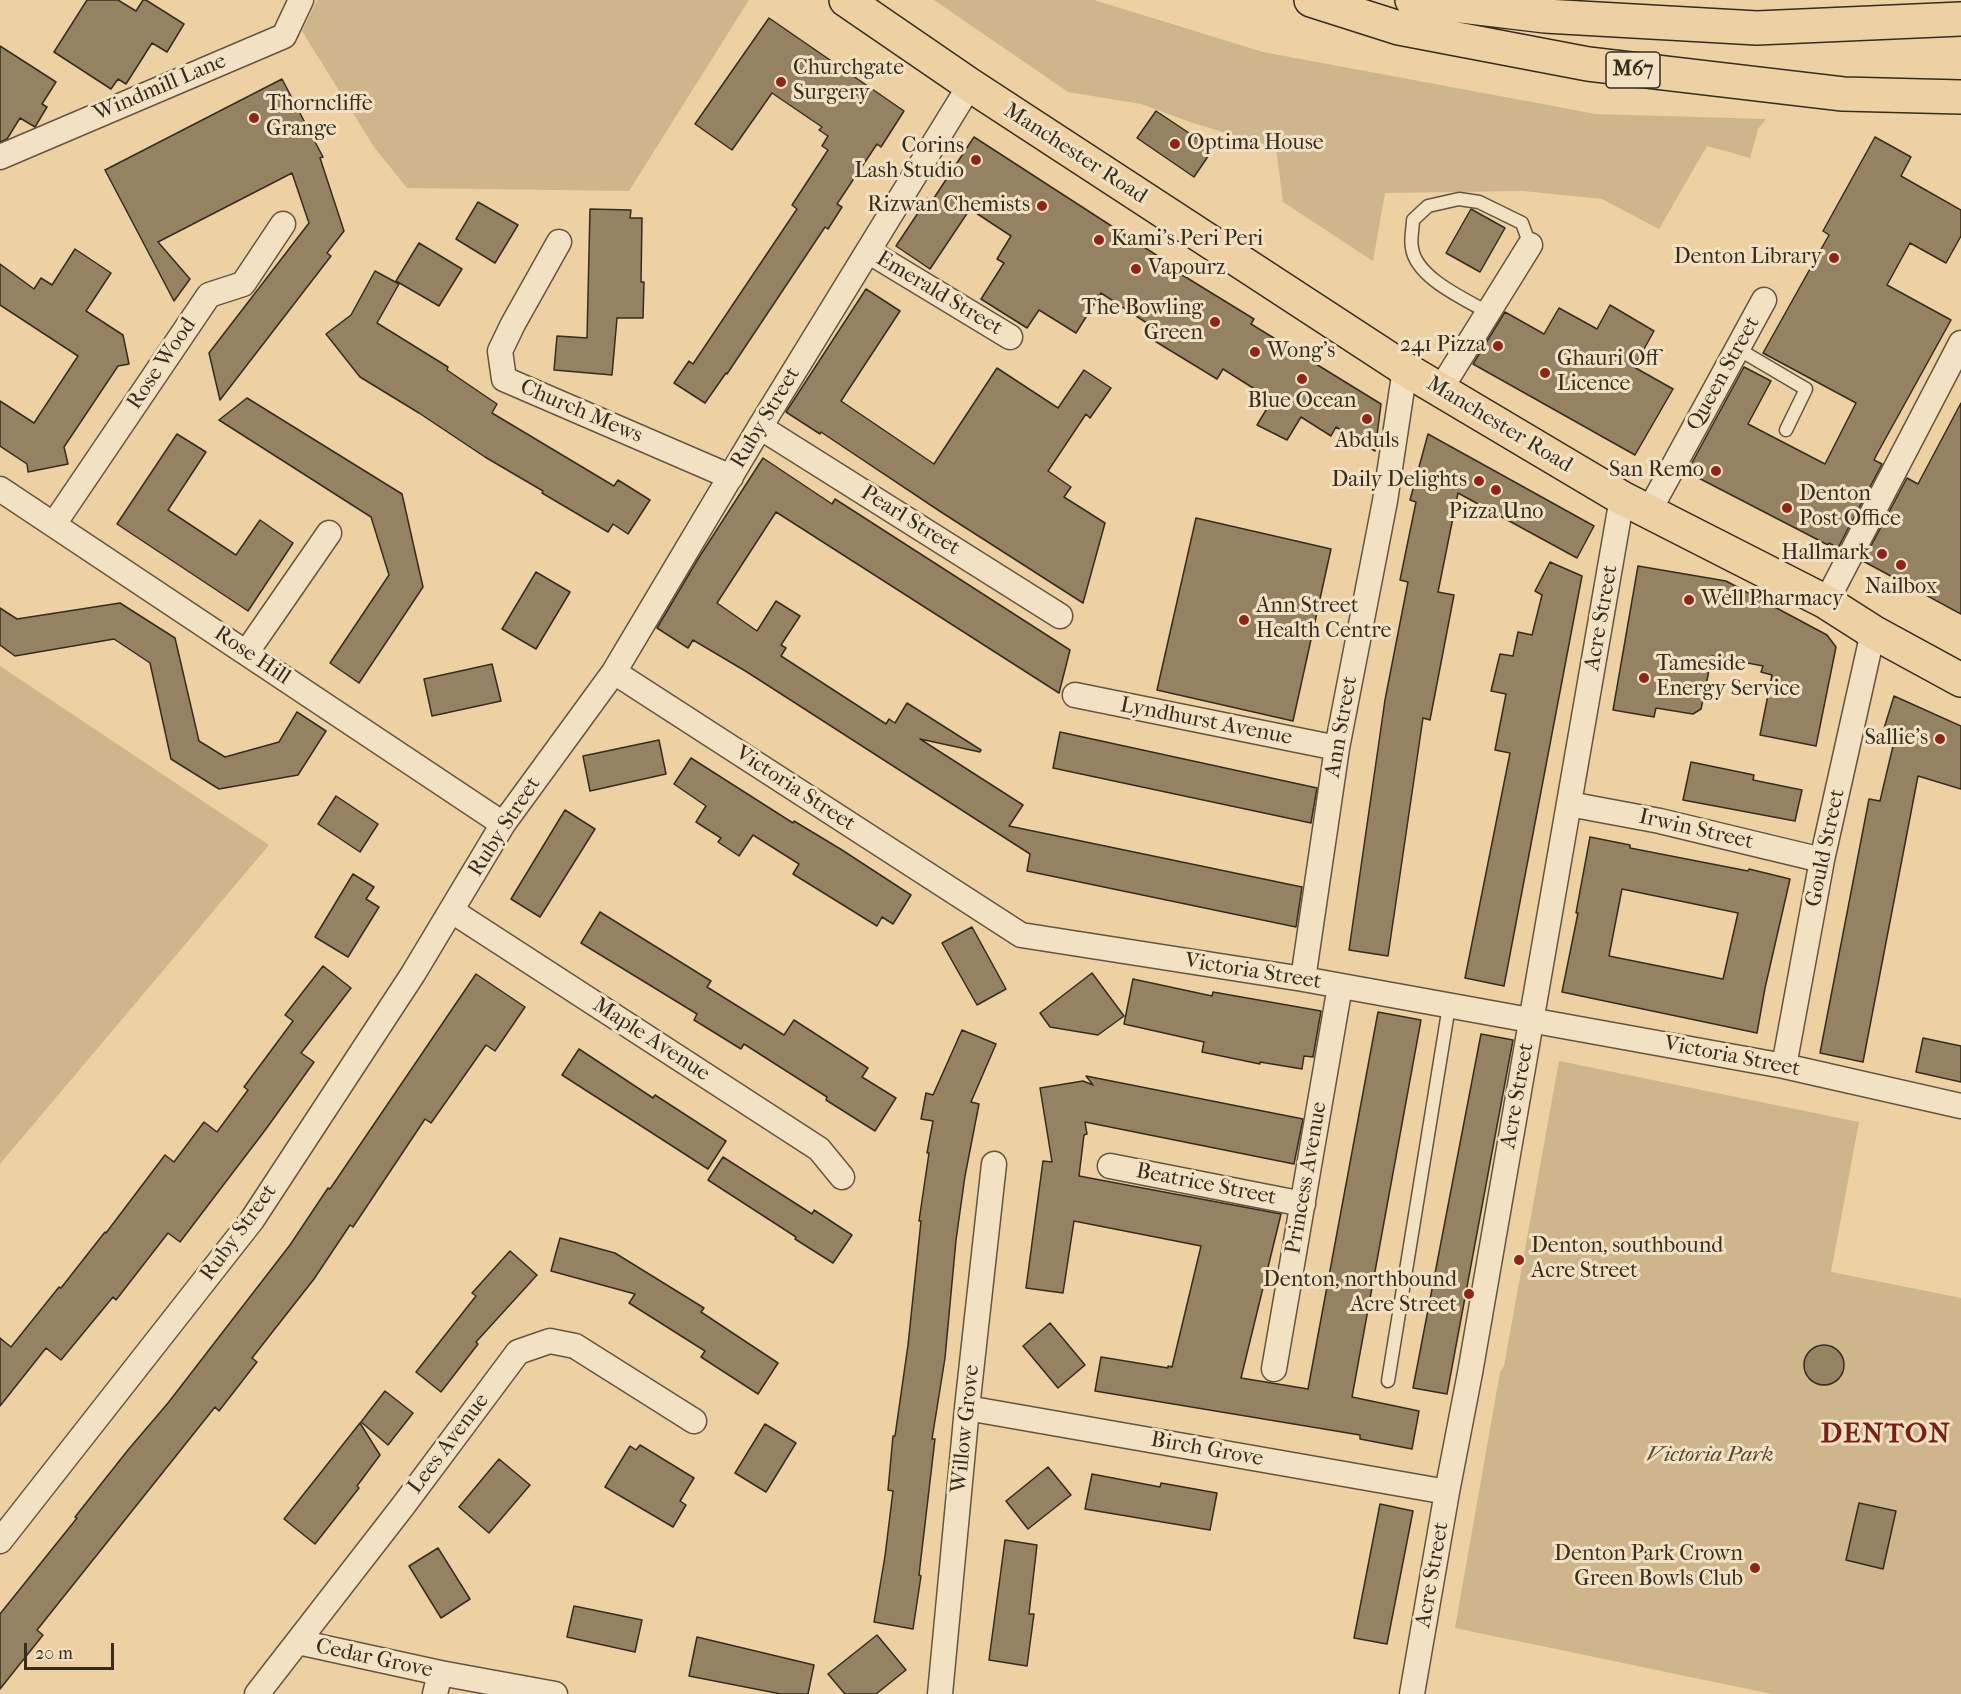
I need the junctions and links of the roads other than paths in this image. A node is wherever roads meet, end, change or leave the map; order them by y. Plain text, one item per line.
1 (301, 0) edge
2 (846, 0) edge
3 (1311, 0) edge
4 (1412, 0) edge
5 (1961, 19) edge
6 (970, 85) junction
7 (1961, 97) edge
8 (0, 157) edge
9 (283, 224) dead end
10 (559, 242) dead end
11 (1530, 245) joint
12 (868, 251) junction
13 (1764, 300) dead end
14 (1489, 313) junction
15 (1010, 337) dead end
16 (1961, 342) edge
17 (1738, 349) junction
18 (1405, 369) junction
19 (1440, 390) junction
20 (760, 427) junction
21 (1786, 430) dead end
22 (730, 477) junction
23 (0, 489) edge
24 (1636, 505) junction
25 (54, 524) junction
26 (329, 533) dead end
27 (1826, 602) junction
28 (1060, 616) dead end
29 (1873, 632) junction
30 (246, 653) junction
31 (614, 672) junction
32 (1961, 680) edge
33 (1075, 696) dead end
34 (1337, 748) junction
35 (1569, 804) junction
36 (503, 824) junction
37 (1822, 860) junction
38 (452, 911) junction
39 (1303, 979) junction
40 (1340, 986) junction
41 (1449, 1006) junction
42 (1532, 1021) junction
43 (1784, 1066) junction
44 (1961, 1106) edge
45 (994, 1164) dead end
46 (1110, 1166) dead end
47 (842, 1177) dead end
48 (1303, 1204) junction
49 (1274, 1369) dead end
50 (1388, 1381) dead end
51 (967, 1408) junction
52 (694, 1421) dead end
53 (1447, 1492) junction
54 (0, 1541) edge
55 (298, 1642) junction
56 (438, 1684) edge
57 (257, 1694) edge
58 (555, 1694) edge
59 (940, 1694) edge
60 (1412, 1694) edge

1 - 8 street, Windmill Lane
2 - 6 main road, Manchester Road
3 - 7 main road, M67
4 - 5 main road, M67
6 - 12 street, Ruby Street
6 - 18 main road, Manchester Road
9 - 25 street, Rose Wood
10 - 22 street, Church Mews
11 - 14 street
11 - 14 lane
12 - 15 street, Emerald Street
12 - 20 street, Ruby Street
13 - 17 street, Queen Street
14 - 19 street
16 - 27 street
17 - 21 lane
17 - 24 street, Queen Street
18 - 19 main road, Manchester Road
18 - 34 street, Ann Street
19 - 24 main road, Manchester Road
20 - 22 street, Ruby Street
20 - 28 street, Pearl Street
22 - 31 street, Ruby Street
23 - 25 street, Rose Hill
24 - 27 main road, Manchester Road
24 - 35 street, Acre Street
25 - 30 street, Rose Hill
26 - 30 street
27 - 29 main road, Manchester Road
29 - 32 main road, Manchester Road
29 - 37 street, Gould Street
30 - 36 street, Rose Hill
31 - 36 street, Ruby Street
31 - 39 street, Victoria Street
33 - 34 street, Lyndhurst Avenue
34 - 39 street, Ann Street
35 - 37 street, Irwin Street
35 - 42 street, Acre Street
36 - 38 street, Ruby Street
37 - 43 street, Gould Street
38 - 47 street, Maple Avenue
38 - 54 street, Ruby Street
39 - 40 street, Victoria Street
40 - 41 street, Victoria Street
40 - 48 street, Princess Avenue
41 - 42 street, Victoria Street
41 - 50 lane
42 - 43 street, Victoria Street
42 - 53 street, Acre Street
43 - 44 street, Victoria Street
45 - 51 street, Willow Grove
46 - 48 street, Beatrice Street
48 - 49 street, Princess Avenue
51 - 53 street, Birch Grove
51 - 59 street, Willow Grove
52 - 55 street, Lees Avenue
53 - 60 street, Acre Street
55 - 56 street, Cedar Grove
55 - 57 street, Lees Avenue
56 - 58 street, Cedar Grove

